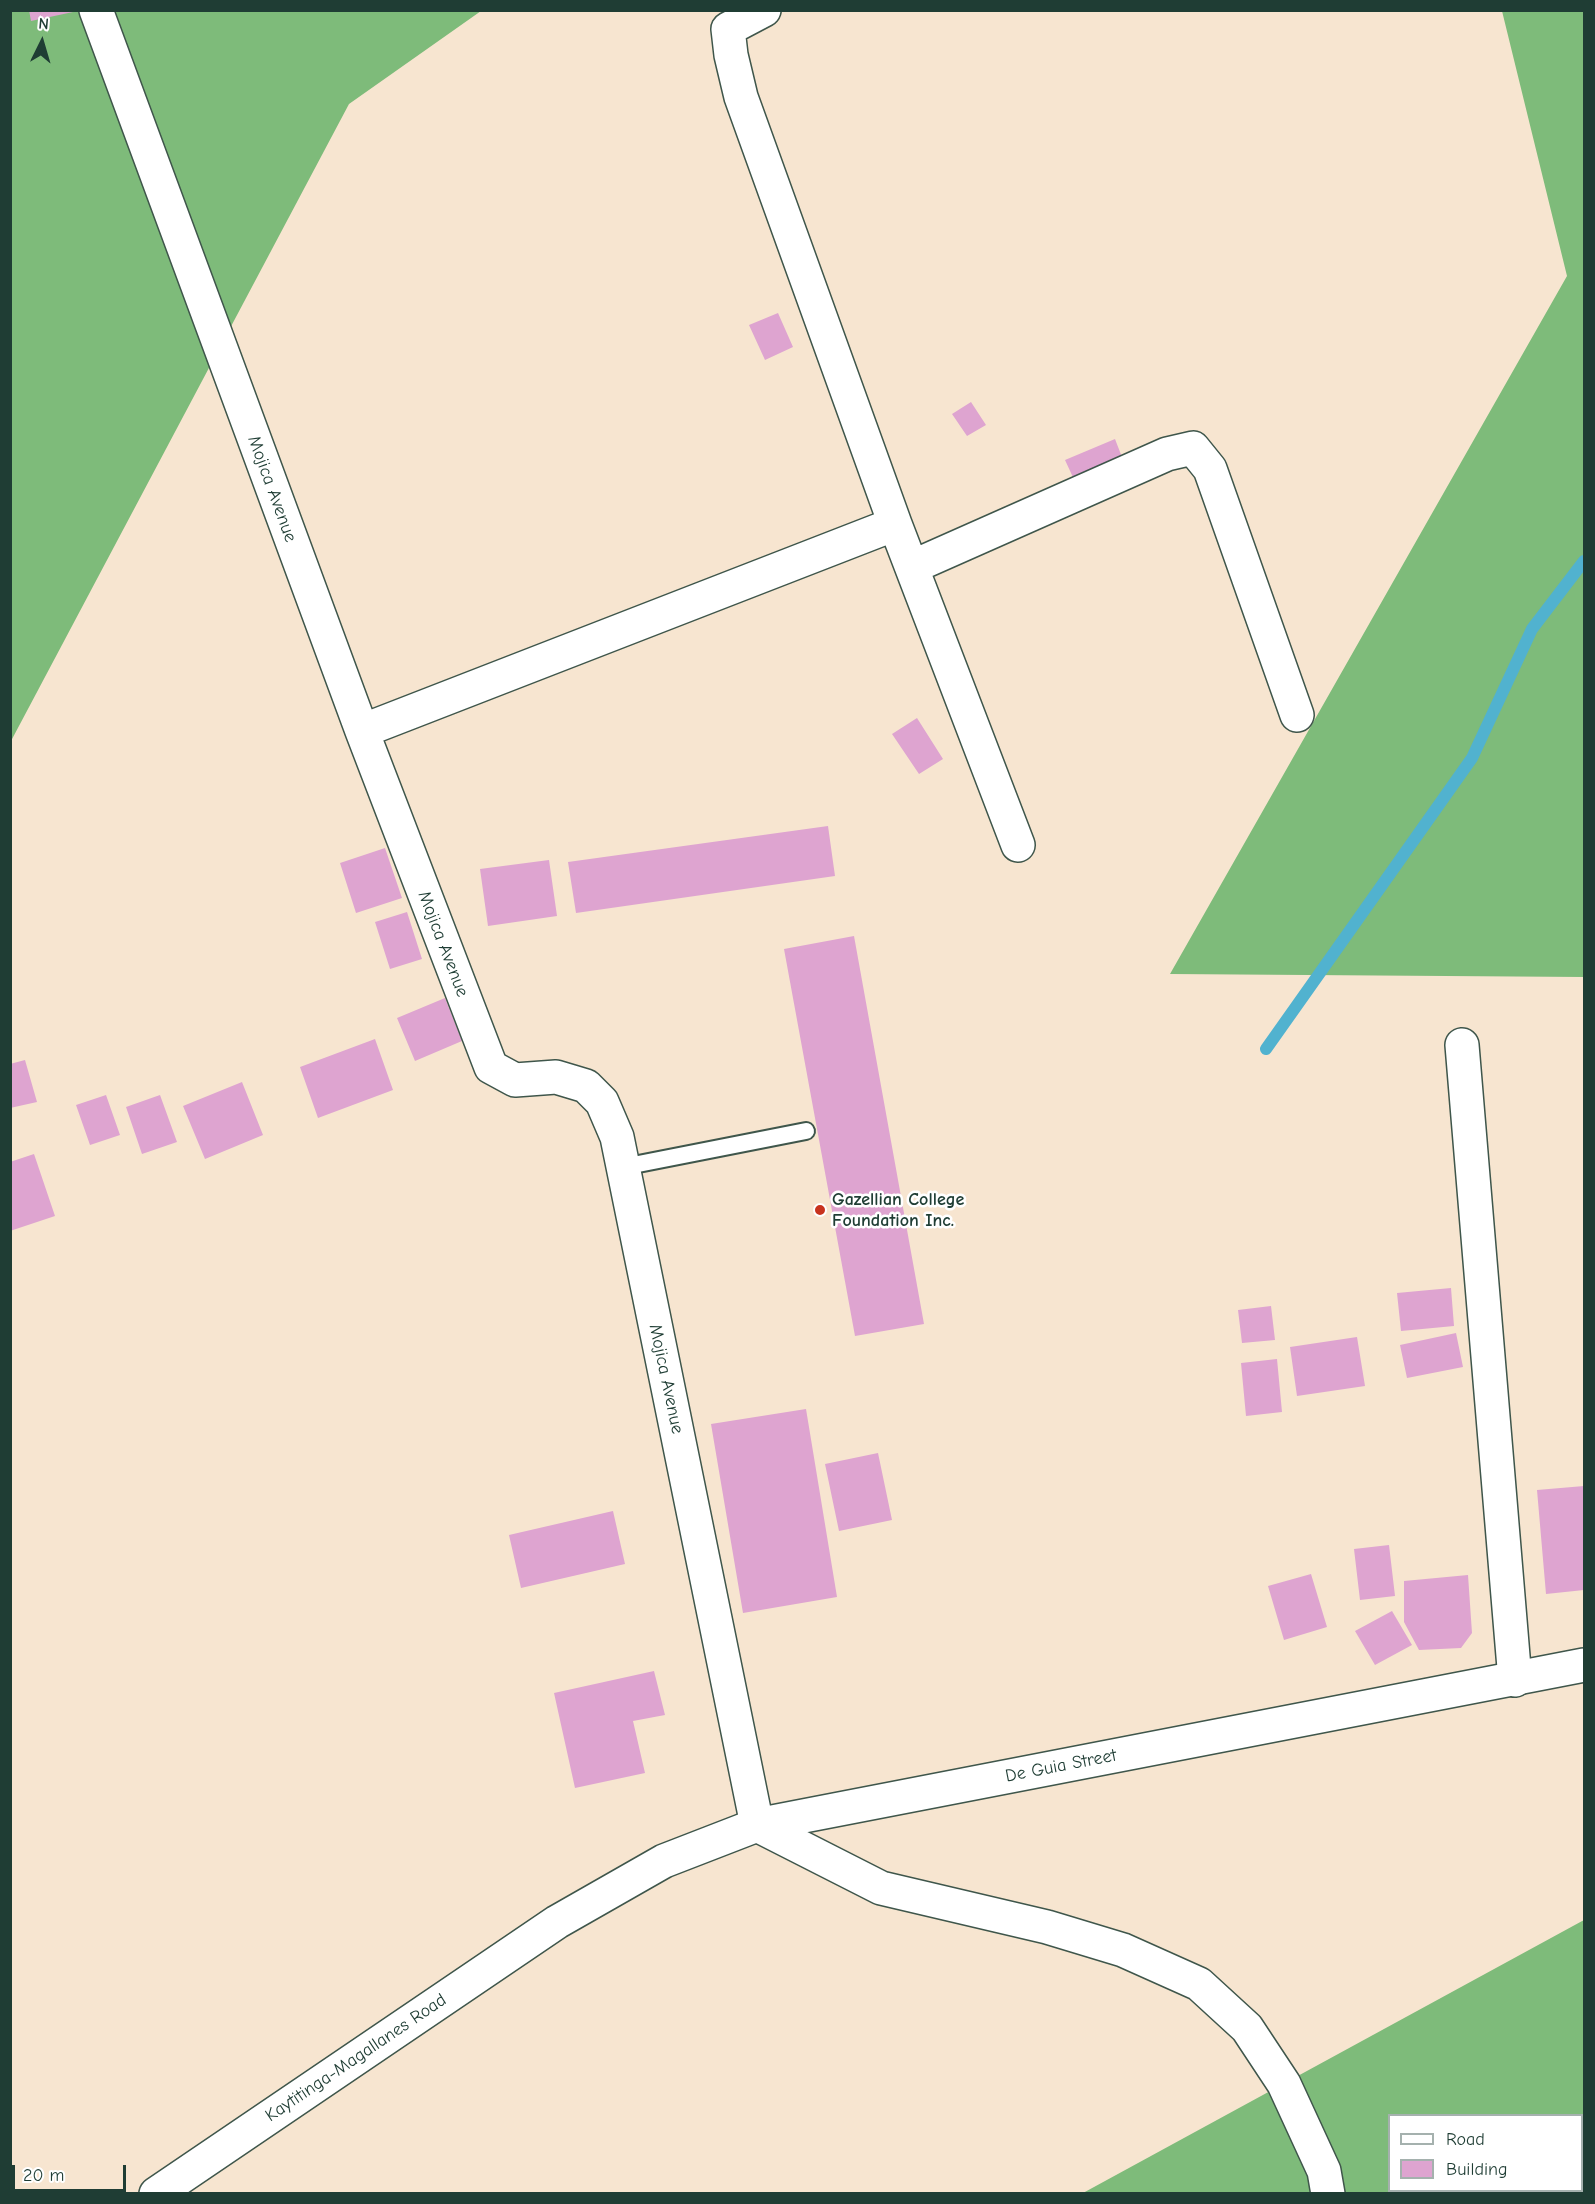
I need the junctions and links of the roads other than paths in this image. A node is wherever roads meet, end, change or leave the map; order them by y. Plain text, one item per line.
1 (96, 10) edge
2 (764, 10) edge
3 (896, 524) junction
4 (912, 567) junction
5 (1297, 715) dead end
6 (362, 731) junction
7 (1018, 845) dead end
8 (1462, 1045) dead end
9 (806, 1131) dead end
10 (623, 1167) junction
11 (1584, 1665) edge
12 (1515, 1680) junction
13 (758, 1825) junction
14 (557, 1922) joint
15 (156, 2193) edge
16 (1328, 2193) edge

1 - 6 street, Mojica Avenue
2 - 3 street
3 - 4 street
3 - 6 street
4 - 5 street
4 - 7 street
6 - 10 street, Mojica Avenue
8 - 12 street
9 - 10 lane
10 - 13 street, Mojica Avenue
11 - 12 street, De Guia Street
12 - 13 street, De Guia Street
13 - 14 street, De Guia Street
13 - 16 street
14 - 15 street, Kaytitinga-Magallanes Road

